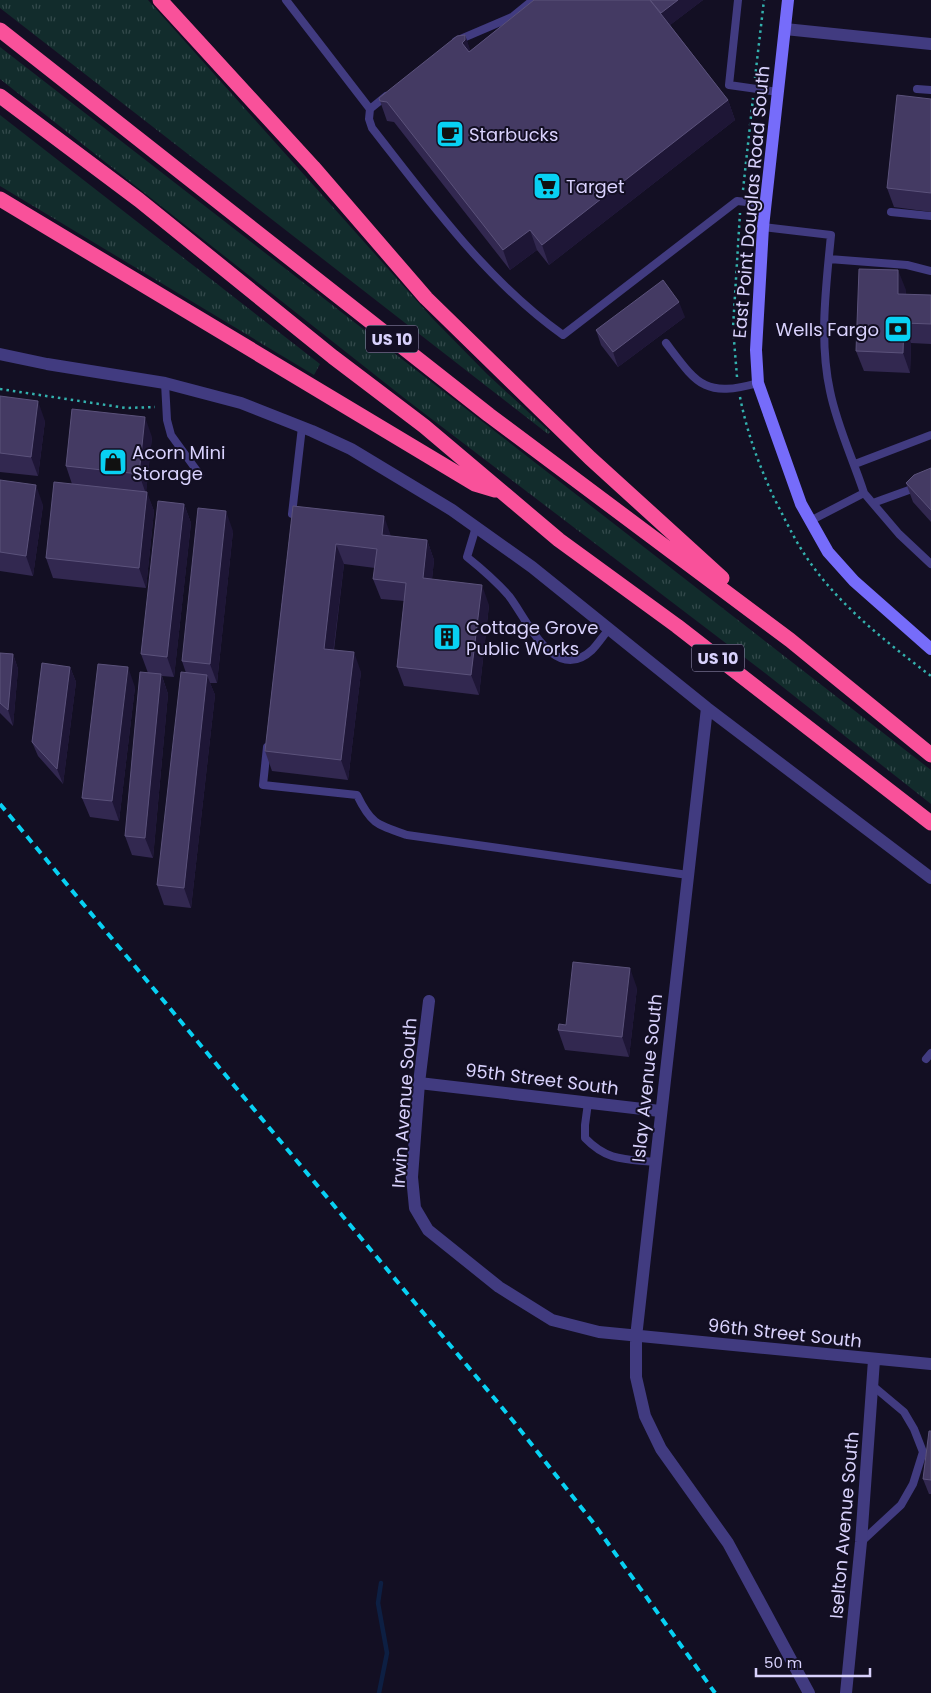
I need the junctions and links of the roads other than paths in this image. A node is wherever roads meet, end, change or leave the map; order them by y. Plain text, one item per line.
1 (160, 0) edge
2 (286, 0) edge
3 (533, 0) edge
4 (738, 0) edge
5 (788, 0) edge
6 (785, 28) junction
7 (0, 30) edge
8 (931, 44) edge
9 (448, 48) edge
10 (917, 89) dead end
11 (931, 90) edge
12 (778, 92) junction
13 (391, 93) edge
14 (0, 96) edge
15 (370, 109) junction
16 (0, 199) edge
17 (766, 204) junction
18 (891, 212) dead end
19 (931, 216) edge
20 (764, 227) junction
21 (829, 259) junction
22 (931, 270) edge
23 (666, 343) dead end
24 (0, 354) edge
25 (165, 383) junction
26 (758, 383) junction
27 (302, 427) junction
28 (931, 435) edge
29 (855, 464) junction
30 (200, 475) dead end
31 (931, 482) edge
32 (504, 493) junction
33 (864, 493) junction
34 (873, 503) junction
35 (810, 521) junction
36 (291, 524) edge
37 (476, 527) junction
38 (931, 564) edge
39 (609, 629) junction
40 (790, 640) junction
41 (931, 649) edge
42 (707, 708) junction
43 (268, 737) edge
44 (931, 755) edge
45 (931, 823) edge
46 (688, 875) junction
47 (931, 878) edge
48 (429, 1001) dead end
49 (419, 1083) junction
50 (588, 1102) junction
51 (660, 1111) junction
52 (655, 1162) junction
53 (415, 1208) joint
54 (636, 1337) junction
55 (874, 1360) junction
56 (931, 1364) edge
57 (873, 1386) junction
58 (861, 1542) junction
59 (809, 1693) edge
60 (846, 1693) edge

1 - 40 highway
2 - 15 lane
3 - 9 lane
4 - 12 lane
5 - 6 street, East Point Douglas Road South
6 - 8 street
6 - 12 street, East Point Douglas Road South
7 - 40 highway, US 10
10 - 11 lane
12 - 17 street, East Point Douglas Road South
13 - 15 lane
14 - 32 highway, US 10
15 - 17 lane
16 - 32 highway
17 - 20 street, East Point Douglas Road South
18 - 19 lane
20 - 21 lane
20 - 26 street, East Point Douglas Road South
21 - 22 lane
21 - 29 lane
23 - 26 lane
24 - 25 street
25 - 27 street
25 - 30 lane
26 - 35 street, East Point Douglas Road South
27 - 36 lane
27 - 37 street
28 - 29 lane
29 - 33 lane
31 - 34 lane
32 - 45 highway, US 10
33 - 34 lane
33 - 35 lane
34 - 38 lane
35 - 41 street, East Point Douglas Road South
37 - 39 street
37 - 39 lane
39 - 42 street
40 - 44 highway, US 10
42 - 46 street, Islay Avenue South
42 - 47 street
43 - 46 lane
46 - 51 street, Islay Avenue South
48 - 49 street, Irwin Avenue South
49 - 50 street, 95th Street South
49 - 53 street, Irwin Avenue South
50 - 51 street, 95th Street South
50 - 52 lane
51 - 52 street, Islay Avenue South
52 - 54 street, Islay Avenue South
53 - 54 street, 96th Street South
54 - 55 street, 96th Street South
54 - 59 street, Islay Avenue South
55 - 56 street, 96th Street South
55 - 57 street, Iselton Avenue South
57 - 58 street, Iselton Avenue South
57 - 58 lane
58 - 60 street, Iselton Avenue South

